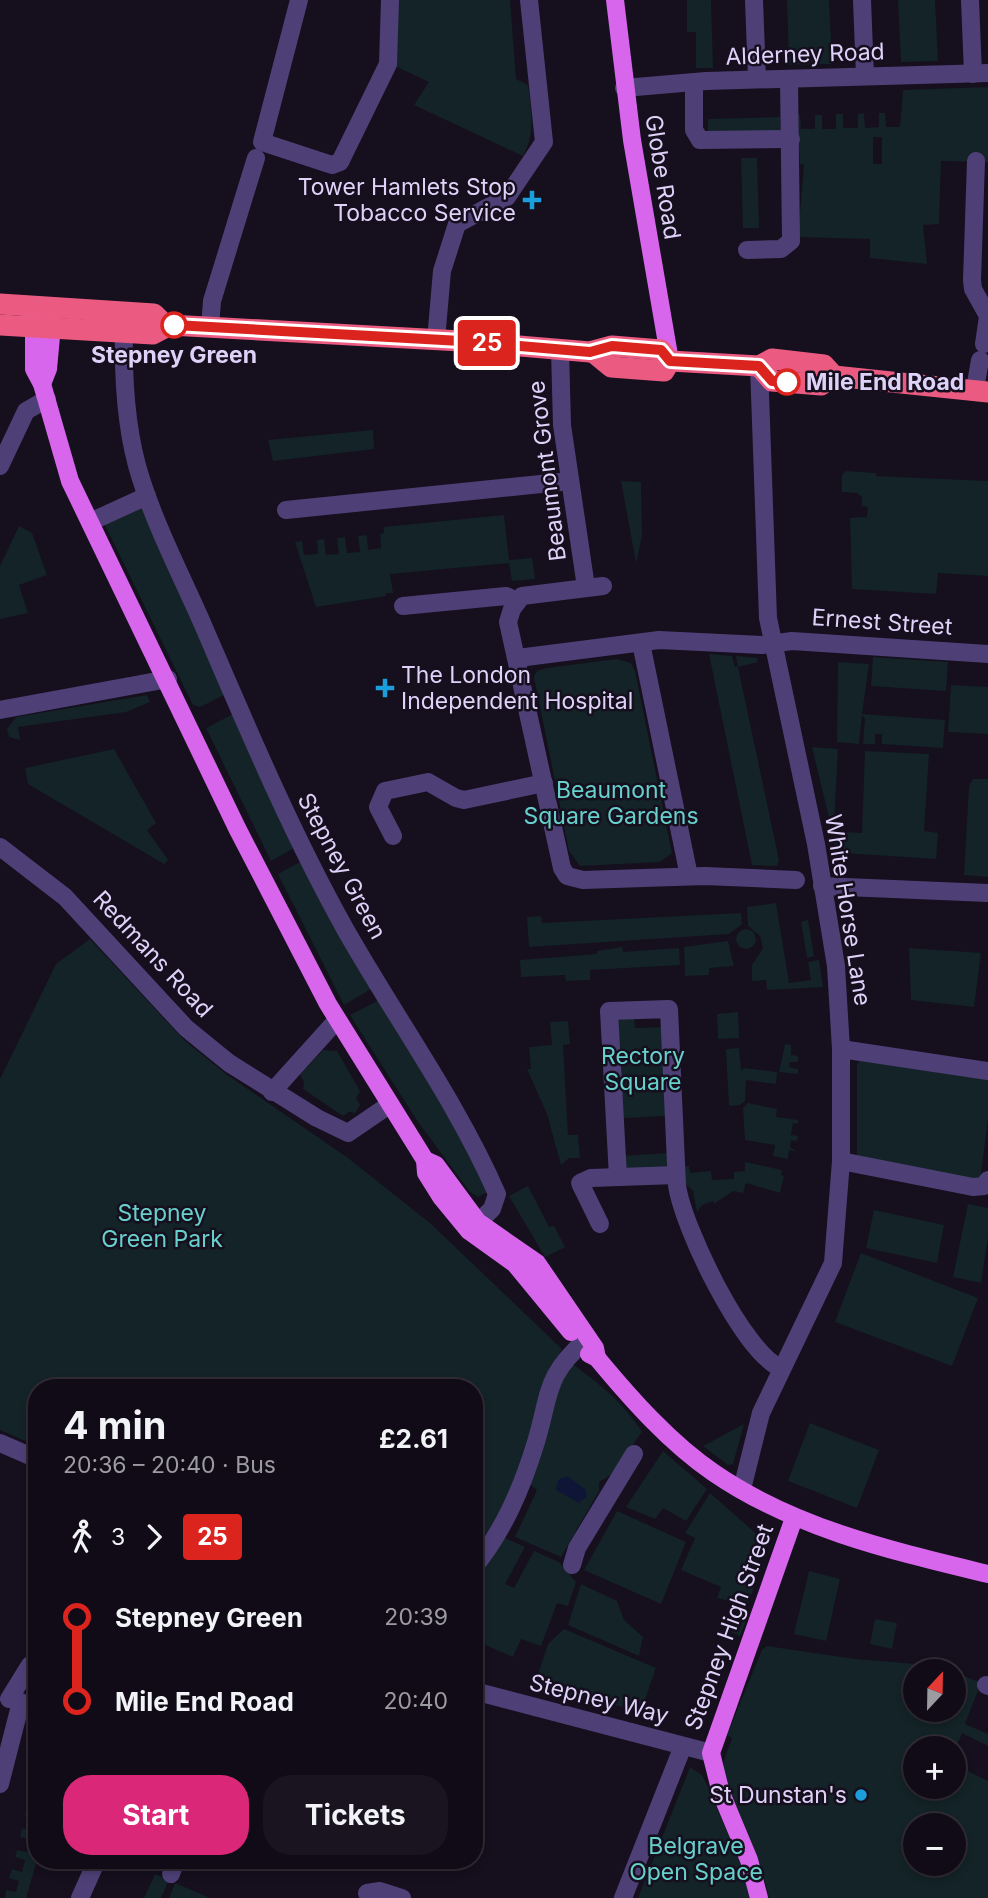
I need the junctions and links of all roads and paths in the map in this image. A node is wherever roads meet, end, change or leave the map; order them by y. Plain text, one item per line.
1 (299, 0) edge
2 (390, 0) edge
3 (529, 0) edge
4 (615, 0) edge
5 (754, 0) edge
6 (862, 0) edge
7 (971, 0) edge
8 (980, 74) edge
9 (865, 76) junction
10 (757, 79) junction
11 (789, 79) junction
12 (694, 83) junction
13 (624, 88) junction
14 (791, 139) junction
15 (259, 150) junction
16 (976, 161) dead end
17 (747, 250) dead end
18 (0, 304) edge
19 (43, 317) junction
20 (0, 325) edge
21 (165, 325) junction
22 (211, 327) junction
23 (124, 332) junction
24 (436, 340) junction
25 (560, 349) junction
26 (670, 361) junction
27 (759, 366) junction
28 (982, 390) edge
29 (45, 391) junction
30 (0, 466) edge
31 (570, 481) junction
32 (147, 496) junction
33 (286, 510) dead end
34 (90, 522) junction
35 (517, 601) junction
36 (403, 606) dead end
37 (641, 643) junction
38 (773, 643) junction
39 (988, 654) edge
40 (517, 658) junction
41 (168, 679) junction
42 (0, 710) edge
43 (544, 783) junction
44 (393, 836) dead end
45 (0, 847) edge
46 (689, 876) junction
47 (796, 880) dead end
48 (822, 886) junction
49 (988, 893) edge
50 (337, 1020) junction
51 (841, 1049) junction
52 (988, 1071) edge
53 (272, 1092) junction
54 (389, 1105) junction
55 (841, 1161) junction
56 (676, 1175) junction
57 (618, 1177) junction
58 (988, 1180) edge
59 (600, 1224) dead end
60 (473, 1227) junction
61 (579, 1346) junction
62 (781, 1368) junction
63 (0, 1443) edge
64 (634, 1454) dead end
65 (28, 1455) edge
66 (742, 1489) junction
67 (794, 1518) junction
68 (483, 1555) edge
69 (572, 1565) dead end
70 (988, 1574) edge
71 (28, 1671) edge
72 (483, 1693) edge
73 (17, 1701) edge
74 (683, 1746) junction
75 (711, 1753) junction
76 (0, 1784) edge
77 (93, 1869) edge
78 (367, 1893) dead end
79 (80, 1898) edge
80 (402, 1898) edge
81 (623, 1898) edge
82 (759, 1898) edge

1 - 15 street
2 - 15 street
3 - 24 street
4 - 13 main road, Globe Road
5 - 10 street
6 - 9 street
7 - 8 street
8 - 9 street, Alderney Road
9 - 11 street, Alderney Road
10 - 11 street, Alderney Road
10 - 12 street, Alderney Road
11 - 14 street
12 - 13 street, Alderney Road
12 - 14 street
13 - 26 main road, Globe Road
14 - 17 street
15 - 22 street
16 - 28 street
18 - 19 highway
19 - 20 highway
19 - 21 highway
19 - 23 highway
19 - 29 main road
21 - 22 highway
21 - 23 highway
22 - 24 highway
23 - 32 street, Stepney Green
24 - 25 highway
25 - 26 highway
25 - 31 street, Beaumont Grove
26 - 27 highway
27 - 28 highway
27 - 38 street, White Horse Lane
29 - 30 street
29 - 34 main road
31 - 33 street
31 - 35 street, Beaumont Grove
32 - 34 street
32 - 60 street, Stepney Green
34 - 41 main road
35 - 36 street
35 - 40 street
37 - 38 street, Ernest Street
37 - 40 street, Ernest Street
37 - 46 street
38 - 39 street, Ernest Street
38 - 48 street, White Horse Lane
40 - 43 street
41 - 42 street
41 - 50 main road
43 - 44 street
43 - 46 street
45 - 53 street, Redmans Road
46 - 47 street
48 - 49 street
48 - 51 street, White Horse Lane
50 - 53 street
50 - 54 main road
51 - 52 street
51 - 55 street, White Horse Lane
53 - 54 street, Redmans Road
54 - 60 main road
55 - 58 street
55 - 62 street, White Horse Lane
56 - 57 street
56 - 57 street
56 - 62 street
57 - 59 street
60 - 61 main road
61 - 66 main road
61 - 68 street
62 - 66 street, White Horse Lane
63 - 65 street
64 - 69 street
66 - 67 main road
67 - 70 main road
67 - 75 main road, Stepney High Street
71 - 73 street
72 - 74 street, Stepney Way
73 - 76 street
74 - 75 street, Stepney Way
74 - 81 street
75 - 82 main road
77 - 79 street
78 - 80 street

